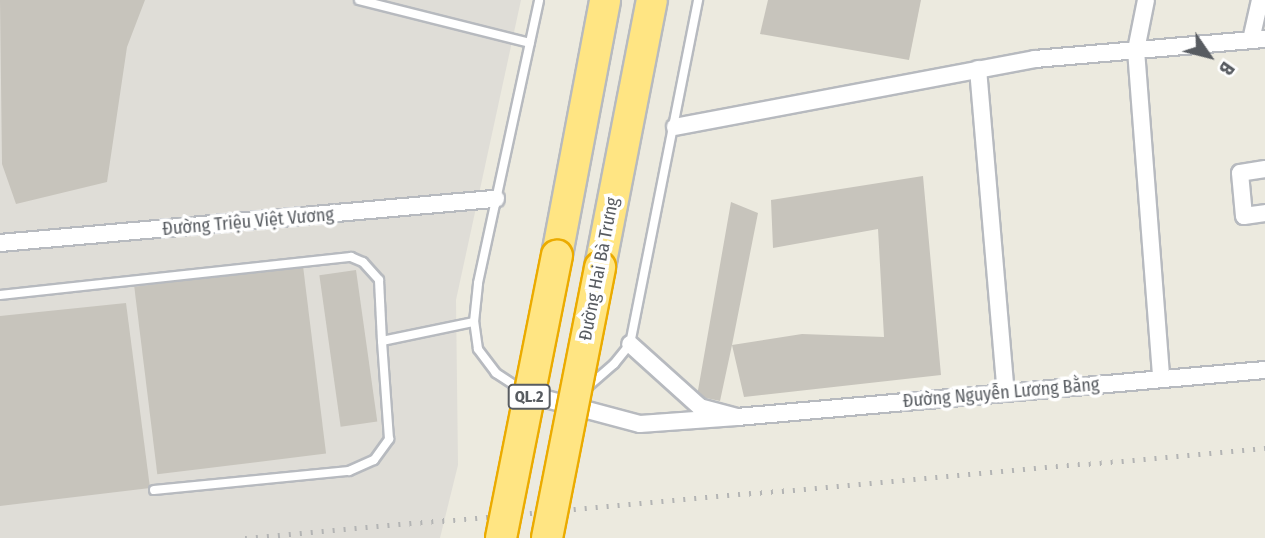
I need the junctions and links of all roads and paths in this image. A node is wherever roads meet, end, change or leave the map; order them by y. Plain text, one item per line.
1 (359, 0) edge
2 (539, 0) edge
3 (605, 0) edge
4 (652, 0) edge
5 (698, 0) edge
6 (1146, 0) edge
7 (1260, 0) edge
8 (1258, 39) edge
9 (530, 43) junction
10 (1136, 50) junction
11 (978, 69) junction
12 (675, 127) junction
13 (1265, 169) edge
14 (496, 199) junction
15 (1265, 213) edge
16 (0, 243) edge
17 (0, 295) edge
18 (474, 322) junction
19 (383, 341) junction
20 (630, 344) junction
21 (1265, 370) edge
22 (1160, 378) junction
23 (1006, 393) junction
24 (546, 399) junction
25 (737, 417) junction
26 (154, 490) dead end
27 (501, 538) edge
28 (547, 538) edge

1 - 9 lane
2 - 9 lane
3 - 27 highway, QL.2, bridge
4 - 28 highway, Đường Hai Bà Trưng / QL.2, bridge
5 - 12 lane
6 - 10 street
7 - 8 street
8 - 10 street
9 - 14 lane
10 - 11 street
10 - 22 street
11 - 12 street
11 - 23 street
12 - 20 lane
13 - 15 street
14 - 16 street, Đường Triệu Việt Vương
14 - 18 lane
17 - 19 lane
18 - 19 lane
18 - 24 lane
19 - 26 lane
20 - 24 lane
20 - 25 street
21 - 22 street, Đường Nguyễn Lương Bằng
22 - 23 street, Đường Nguyễn Lương Bằng
23 - 25 street, Đường Nguyễn Lương Bằng
24 - 25 street, Đường Nguyễn Lương Bằng

